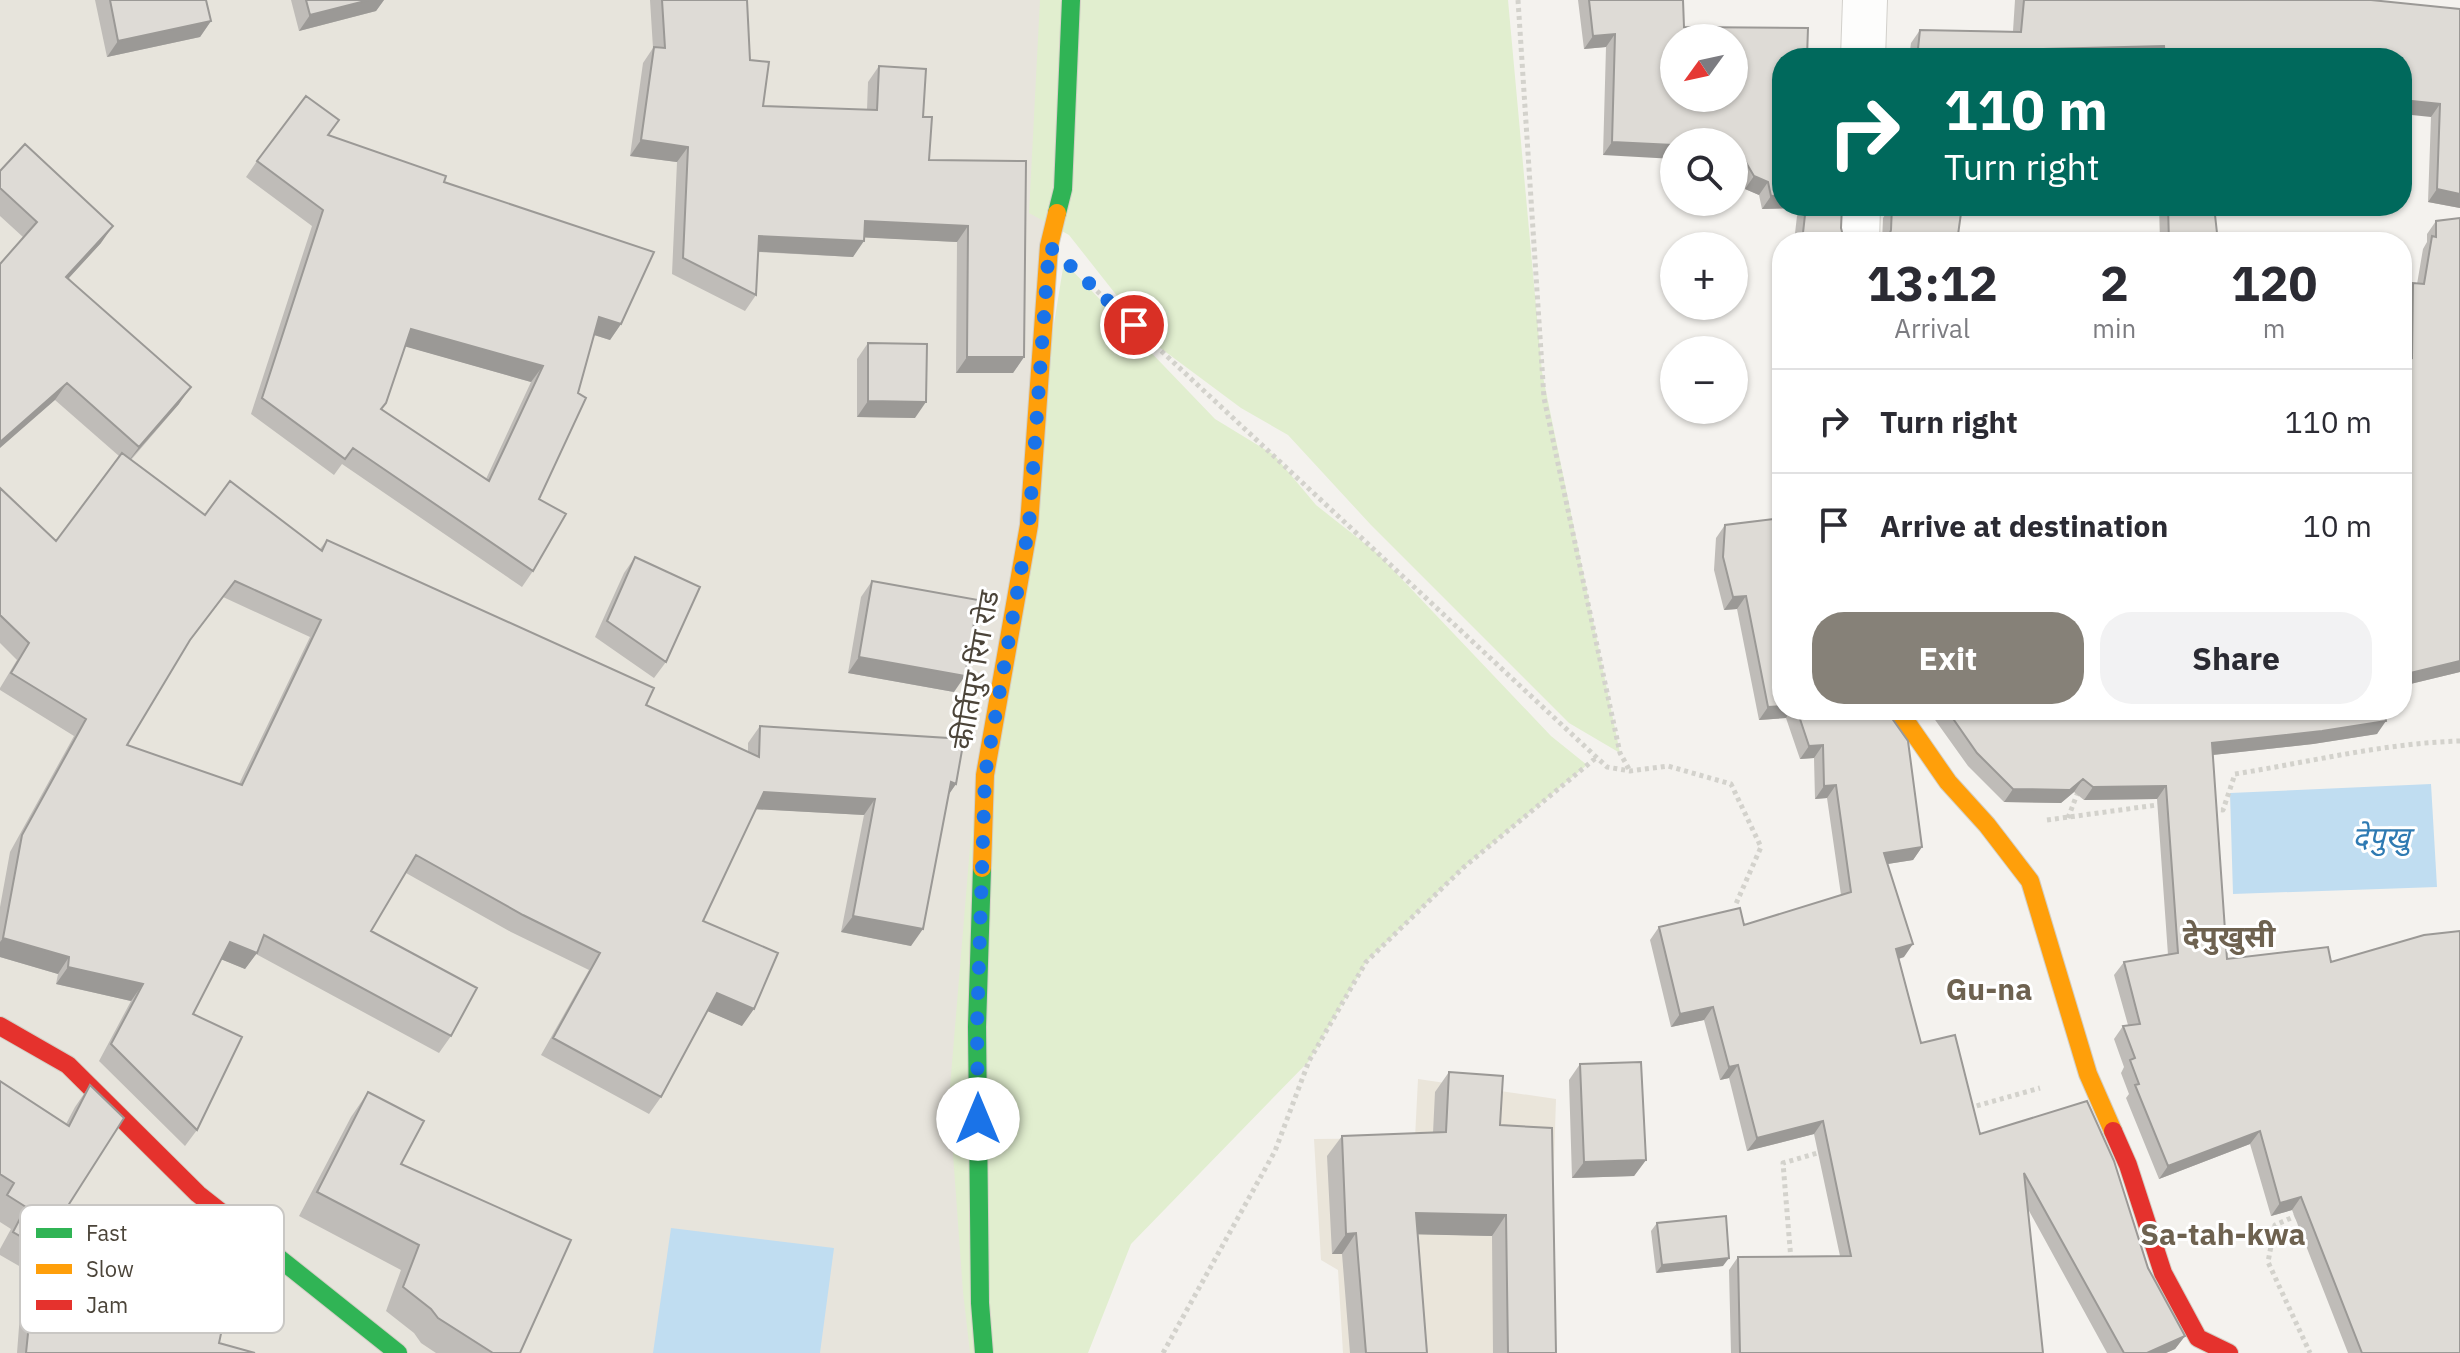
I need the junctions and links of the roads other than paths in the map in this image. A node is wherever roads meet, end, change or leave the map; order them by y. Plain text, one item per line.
1 (1071, 0) edge
2 (1865, 0) edge
3 (1863, 48) edge
4 (1905, 720) edge
5 (0, 1026) edge
6 (212, 1205) edge
7 (284, 1262) edge
8 (398, 1353) edge
9 (984, 1353) edge
10 (2229, 1353) edge

1 - 9 street, कीर्तिपुर रिंग रोड
2 - 3 street
4 - 10 street
5 - 6 street
7 - 8 street

